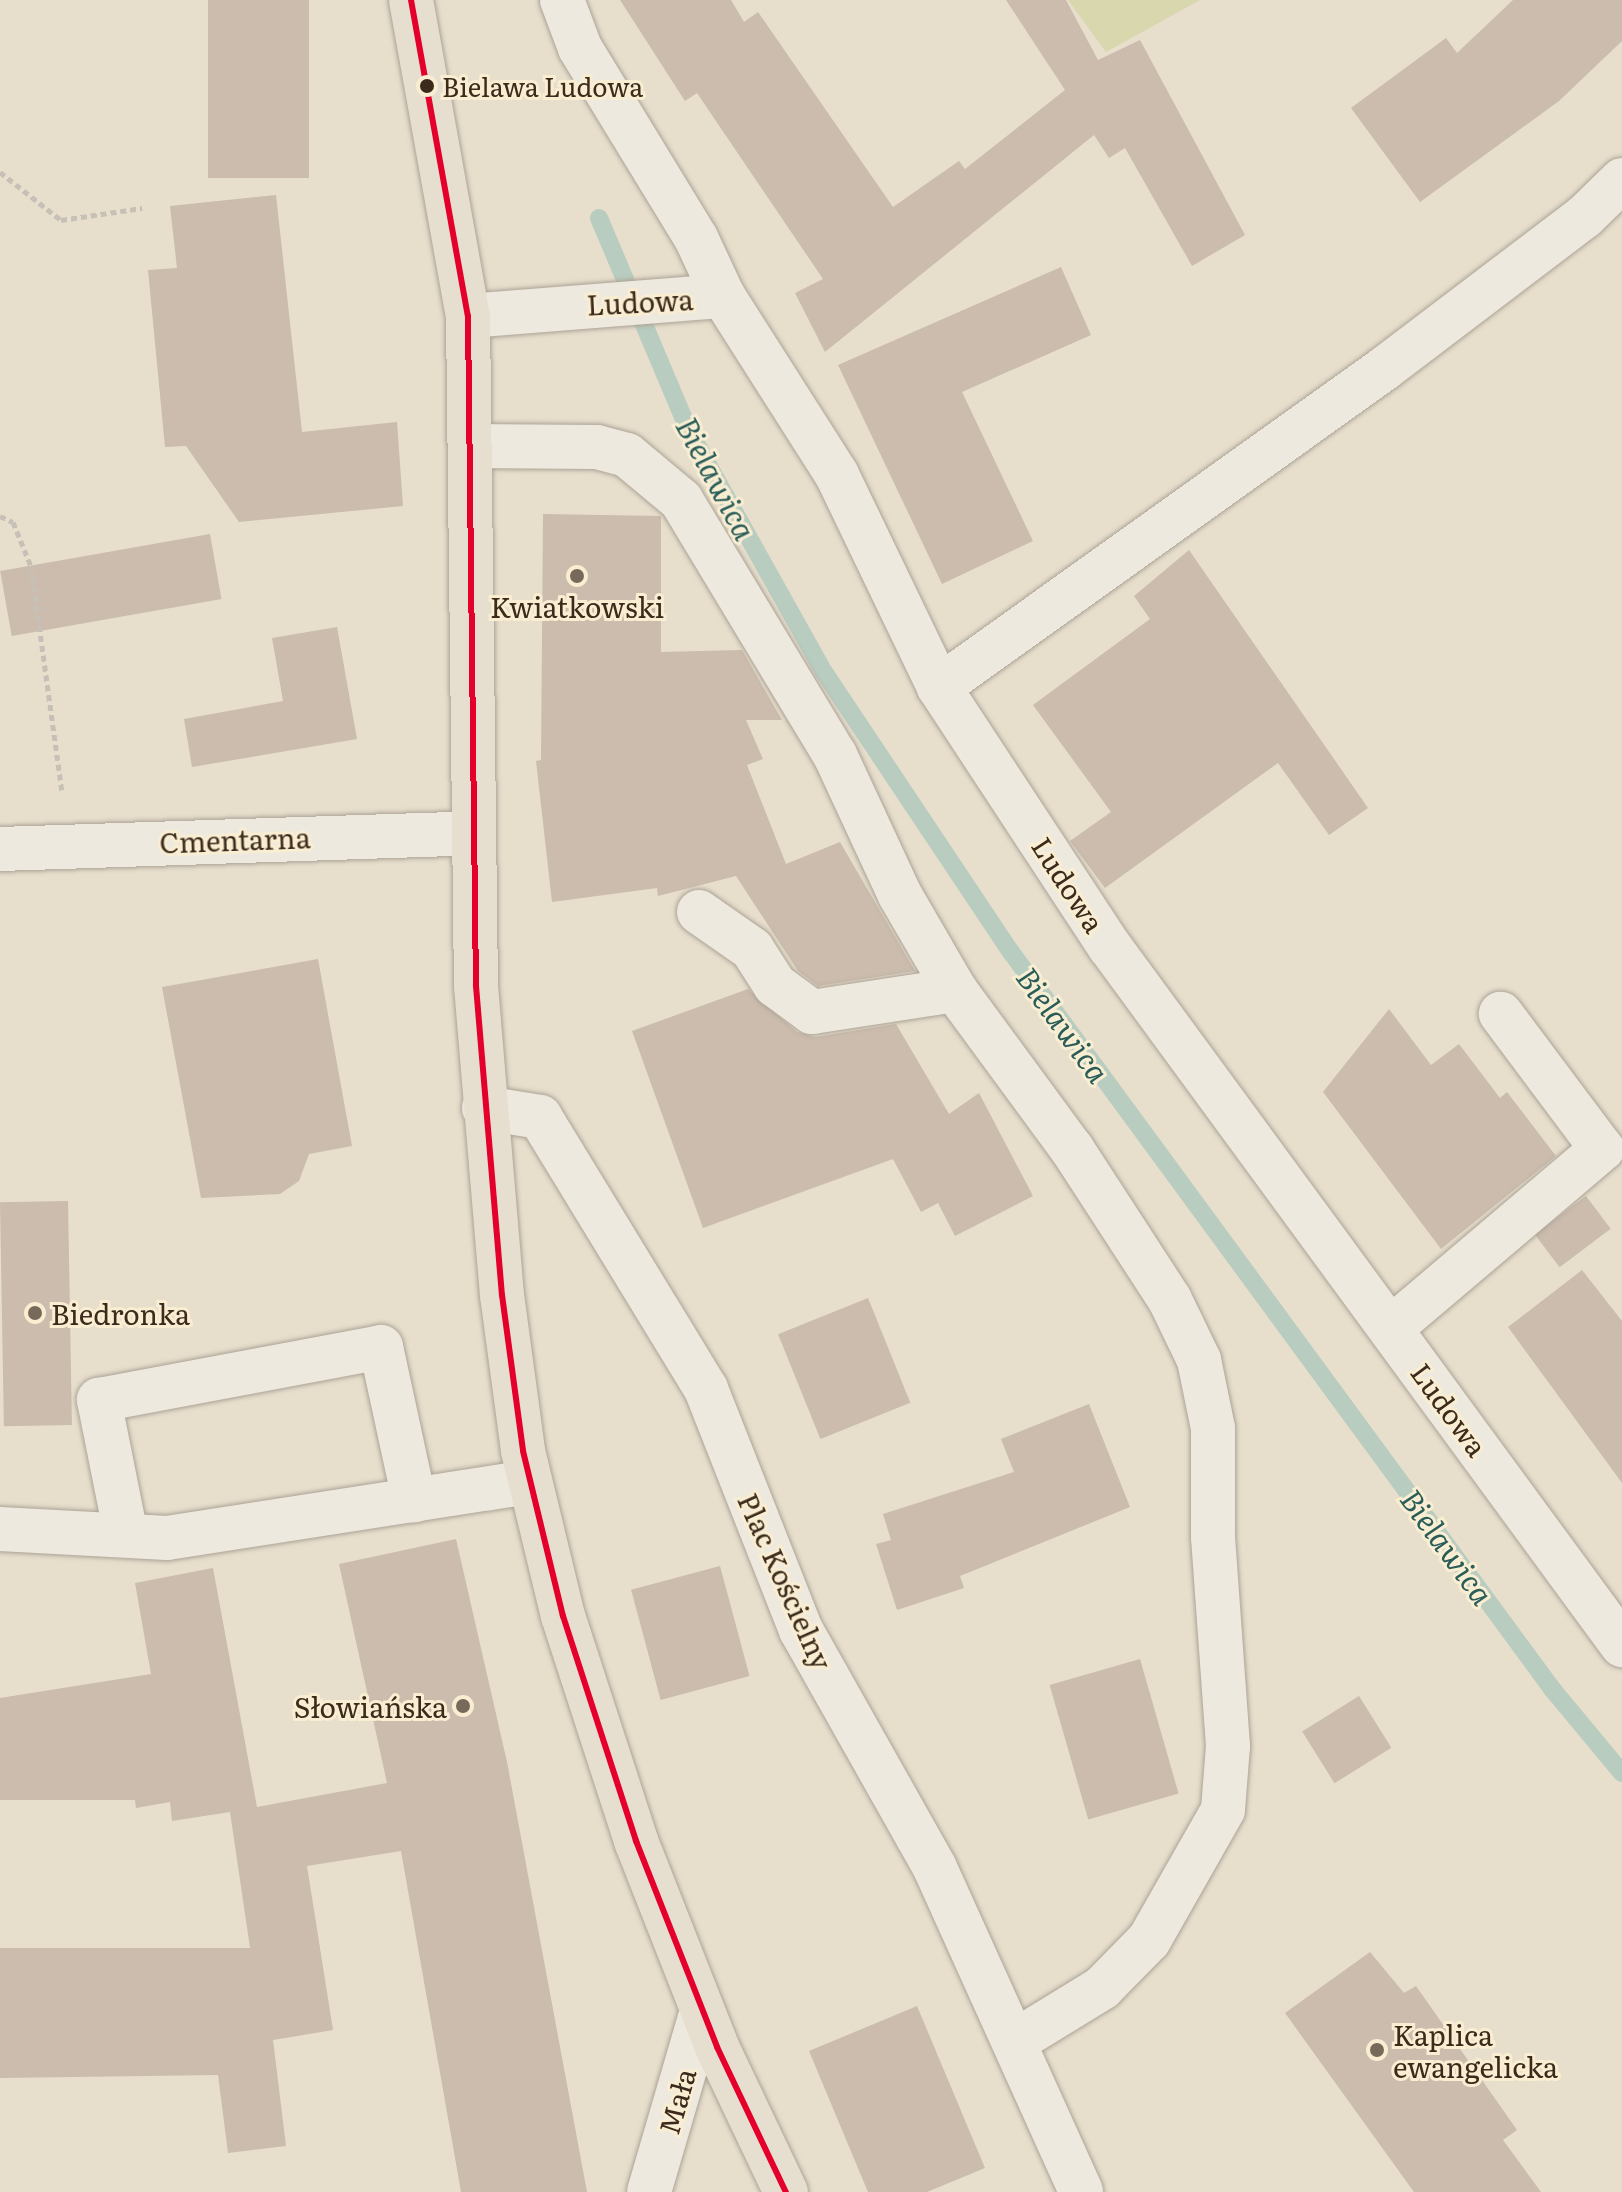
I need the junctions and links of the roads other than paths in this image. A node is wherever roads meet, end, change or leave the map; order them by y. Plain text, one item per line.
1 (411, 0) edge
2 (562, 0) edge
3 (1622, 180) edge
4 (723, 296) junction
5 (468, 316) junction
6 (470, 446) junction
7 (939, 687) junction
8 (470, 833) junction
9 (0, 849) edge
10 (699, 912) dead end
11 (955, 990) junction
12 (1501, 1014) dead end
13 (484, 1108) junction
14 (1391, 1328) junction
15 (529, 1482) junction
16 (414, 1500) junction
17 (0, 1529) edge
18 (126, 1535) junction
19 (1622, 1645) edge
20 (702, 2011) junction
21 (1017, 2040) junction
22 (649, 2192) edge
23 (786, 2192) edge
24 (1081, 2192) edge

1 - 5 main road
2 - 4 street
3 - 7 street
4 - 5 street, Ludowa
4 - 7 street, Ludowa
5 - 6 main road
6 - 8 main road
6 - 11 street
7 - 14 street, Ludowa
8 - 9 street, Cmentarna
8 - 13 main road
10 - 11 street
11 - 21 street
12 - 14 street
13 - 15 main road
13 - 21 street, Plac Kościelny
14 - 19 street, Ludowa
15 - 16 street
15 - 20 main road
16 - 18 street
16 - 18 street
17 - 18 street
20 - 22 street, Mała
20 - 23 main road
21 - 24 street, Plac Kościelny

